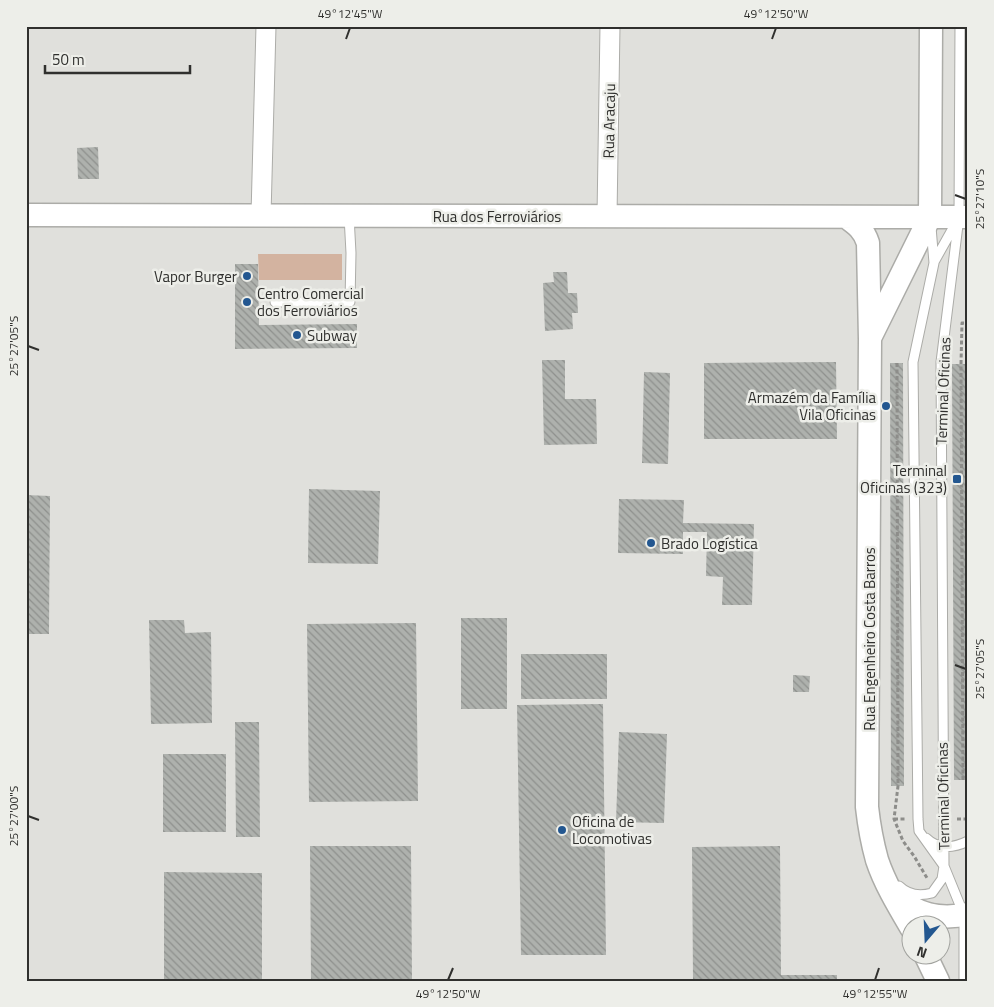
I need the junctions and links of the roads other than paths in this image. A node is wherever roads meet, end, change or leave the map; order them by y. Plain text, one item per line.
1 (266, 26) edge
2 (610, 26) edge
3 (931, 26) edge
4 (960, 26) edge
5 (26, 215) edge
6 (261, 215) junction
7 (349, 216) junction
8 (607, 216) junction
9 (846, 217) junction
10 (930, 217) junction
11 (964, 217) edge
12 (934, 263) junction
13 (275, 302) dead end
14 (870, 339) junction
15 (919, 830) junction
16 (870, 833) junction
17 (968, 841) edge
18 (944, 847) junction
19 (944, 866) junction
20 (888, 886) junction
21 (904, 914) edge
22 (966, 915) edge
23 (930, 964) edge
24 (938, 981) edge
25 (964, 981) edge

1 - 6 street
2 - 8 street, Rua Aracaju
3 - 10 street, Rua Engenheiro Costa Barros
4 - 11 lane, Terminal Oficinas
5 - 6 street, Rua dos Ferroviários
6 - 7 street, Rua dos Ferroviários
7 - 8 street, Rua dos Ferroviários
7 - 13 lane
8 - 9 street, Rua dos Ferroviários
9 - 10 street, Rua dos Ferroviários
9 - 14 street, Rua Engenheiro Costa Barros
10 - 11 street, Rua dos Ferroviários
10 - 12 lane, Terminal Oficinas
10 - 14 street, Rua Engenheiro Costa Barros
11 - 12 lane
11 - 18 lane, Terminal Oficinas
12 - 15 lane, Terminal Oficinas
14 - 16 street, Rua Engenheiro Costa Barros
15 - 18 lane
15 - 19 lane, Terminal Oficinas
16 - 19 lane
16 - 20 street, Rua Engenheiro Costa Barros
17 - 18 lane
18 - 19 lane, Terminal Oficinas
19 - 22 lane
20 - 21 street, Rua Engenheiro Costa Barros
20 - 22 street
22 - 25 lane
23 - 24 street

